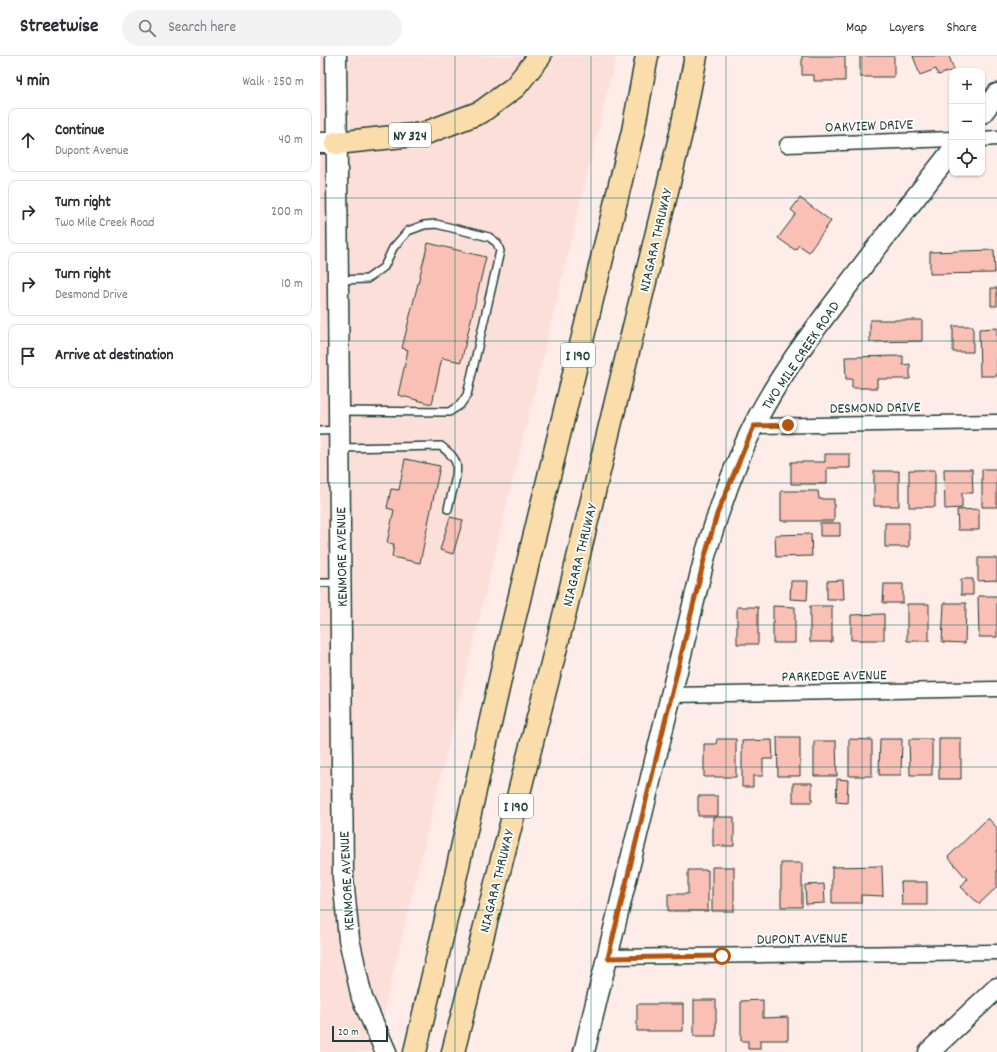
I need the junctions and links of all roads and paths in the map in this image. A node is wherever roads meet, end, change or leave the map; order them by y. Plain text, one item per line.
1 (336, 56) edge
2 (540, 56) edge
3 (647, 56) edge
4 (696, 56) edge
5 (997, 94) edge
6 (985, 109) edge
7 (985, 138) edge
8 (997, 138) edge
9 (949, 139) edge
10 (328, 143) edge
11 (788, 145) dead end
12 (949, 155) edge
13 (338, 280) junction
14 (997, 422) edge
15 (754, 426) junction
16 (334, 430) edge
17 (448, 509) dead end
18 (320, 583) edge
19 (341, 583) junction
20 (997, 689) edge
21 (671, 695) junction
22 (997, 952) edge
23 (608, 958) junction
24 (997, 988) edge
25 (386, 1052) edge
26 (414, 1052) edge
27 (453, 1052) edge
28 (584, 1052) edge
29 (929, 1052) edge

1 - 10 street, KENMORE AVENUE
2 - 10 highway, NY 324
3 - 26 highway, I 190
4 - 27 highway, NIAGARA THRUWAY / I 190
5 - 6 street
7 - 8 street
9 - 11 street, OAKVIEW DRIVE
10 - 13 street, KENMORE AVENUE
12 - 15 street, TWO MILE CREEK ROAD
13 - 16 street, KENMORE AVENUE
13 - 16 lane
14 - 15 street, DESMOND DRIVE
15 - 21 street, TWO MILE CREEK ROAD
16 - 17 lane
16 - 19 street, KENMORE AVENUE
18 - 19 lane
19 - 25 street, KENMORE AVENUE
20 - 21 street, PARKEDGE AVENUE
21 - 23 street, TWO MILE CREEK ROAD
22 - 23 street, DUPONT AVENUE
23 - 28 street, TWO MILE CREEK ROAD
24 - 29 street

